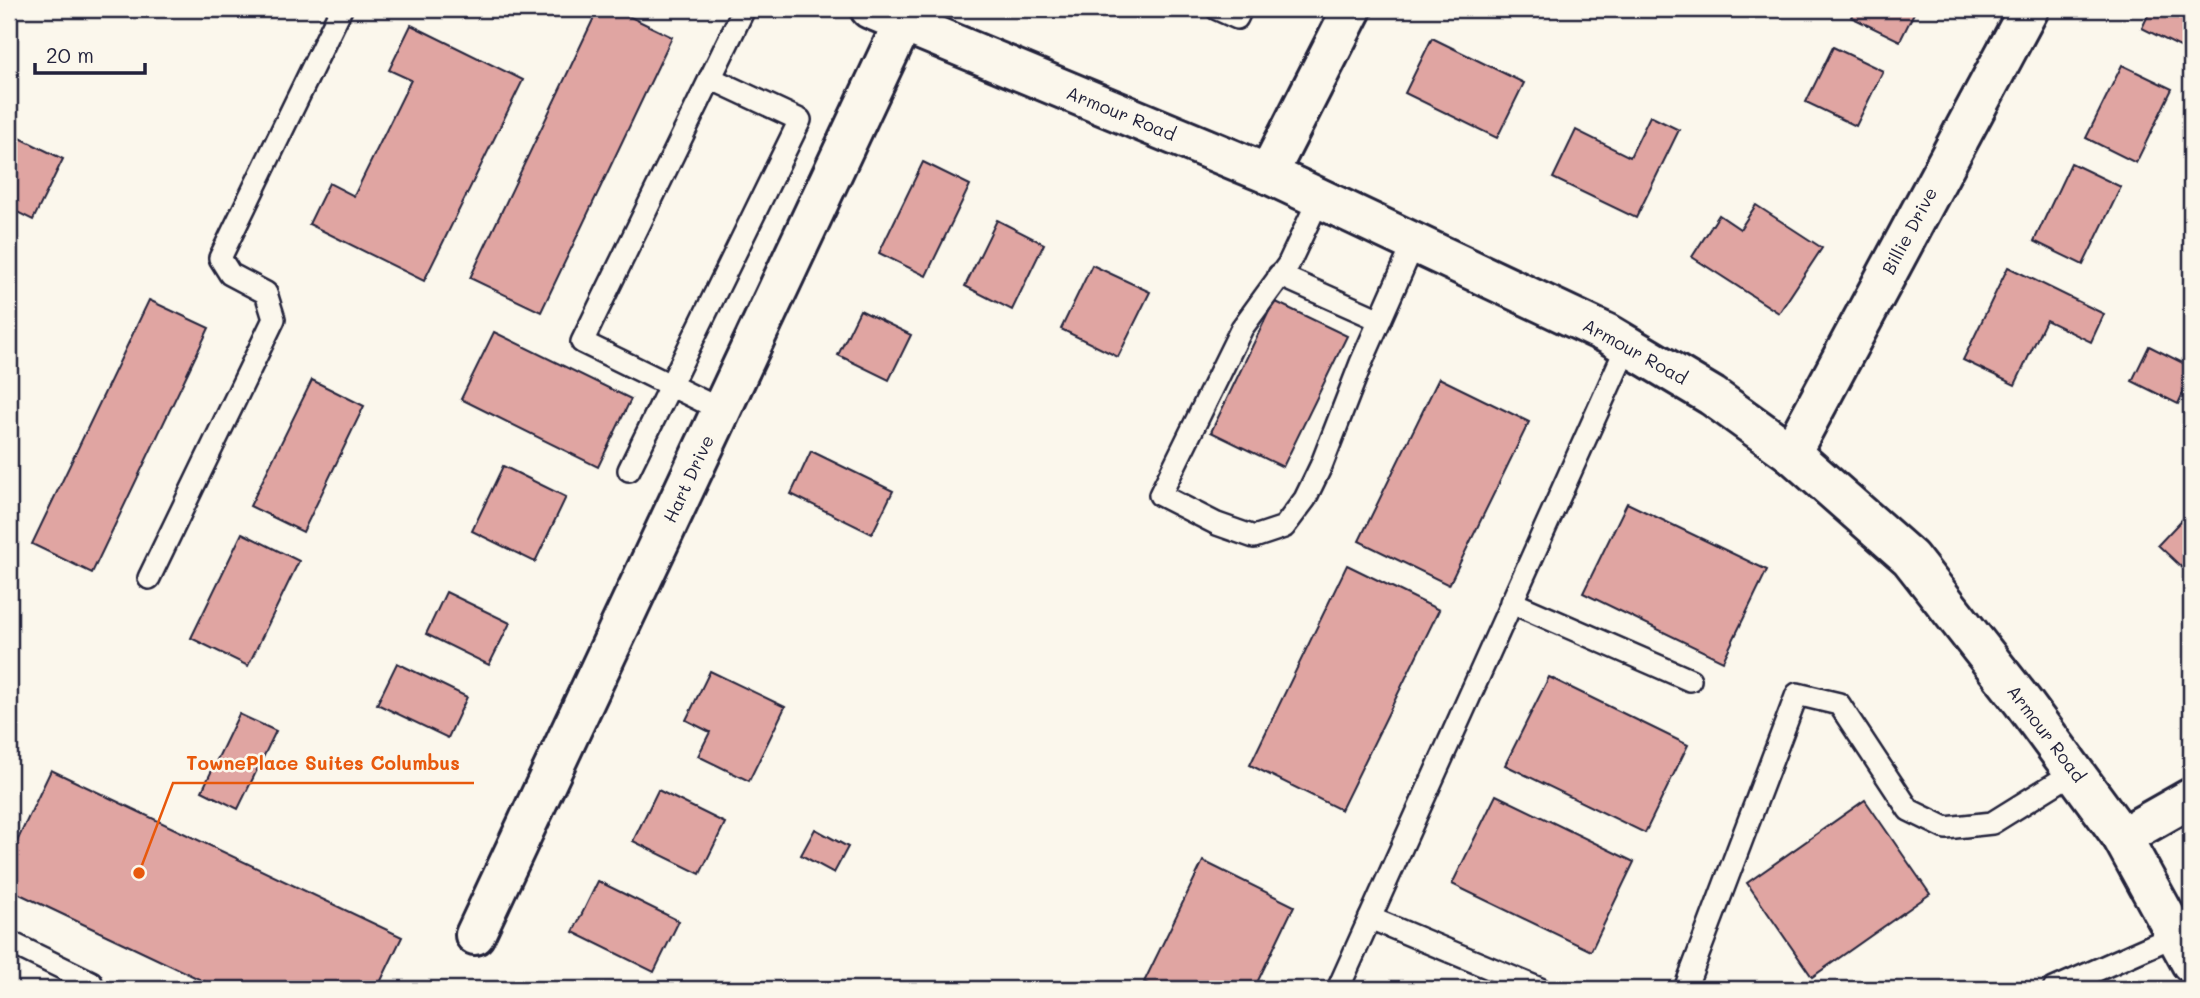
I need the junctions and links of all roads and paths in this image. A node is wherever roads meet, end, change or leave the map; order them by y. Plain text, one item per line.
1 (341, 9) edge
2 (744, 9) edge
3 (1217, 9) edge
4 (1241, 9) edge
5 (1351, 9) edge
6 (2029, 9) edge
7 (883, 13) edge
8 (710, 78) junction
9 (1268, 174) junction
10 (1319, 198) junction
11 (1414, 243) junction
12 (1279, 275) junction
13 (1380, 320) junction
14 (1627, 345) junction
15 (670, 385) junction
16 (721, 410) junction
17 (1791, 453) junction
18 (629, 470) dead end
19 (149, 578) dead end
20 (1511, 603) junction
21 (1690, 680) dead end
22 (2074, 772) junction
23 (2191, 799) edge
24 (2122, 837) junction
25 (1370, 918) junction
26 (475, 935) dead end
27 (9, 942) edge
28 (2184, 949) edge
29 (88, 989) edge
30 (1338, 989) edge
31 (1540, 989) edge
32 (1685, 989) edge
33 (2054, 989) edge

1 - 19 lane
2 - 8 lane
3 - 4 lane
5 - 9 street
6 - 17 street, Billie Drive
7 - 9 street, Armour Road
7 - 16 street, Hart Drive
8 - 15 lane
8 - 15 lane
9 - 10 street, Armour Road
10 - 11 street, Armour Road
10 - 12 lane
11 - 13 lane
11 - 14 street, Armour Road
12 - 13 lane
12 - 13 lane
14 - 17 street, Armour Road
14 - 20 lane
15 - 16 lane
15 - 18 lane
16 - 26 street, Hart Drive
17 - 22 street, Armour Road
20 - 21 lane
20 - 25 lane
22 - 24 street, Armour Road
22 - 32 lane
23 - 24 street
24 - 28 street, Armour Road
25 - 30 lane
25 - 31 lane
27 - 29 lane
28 - 33 lane

